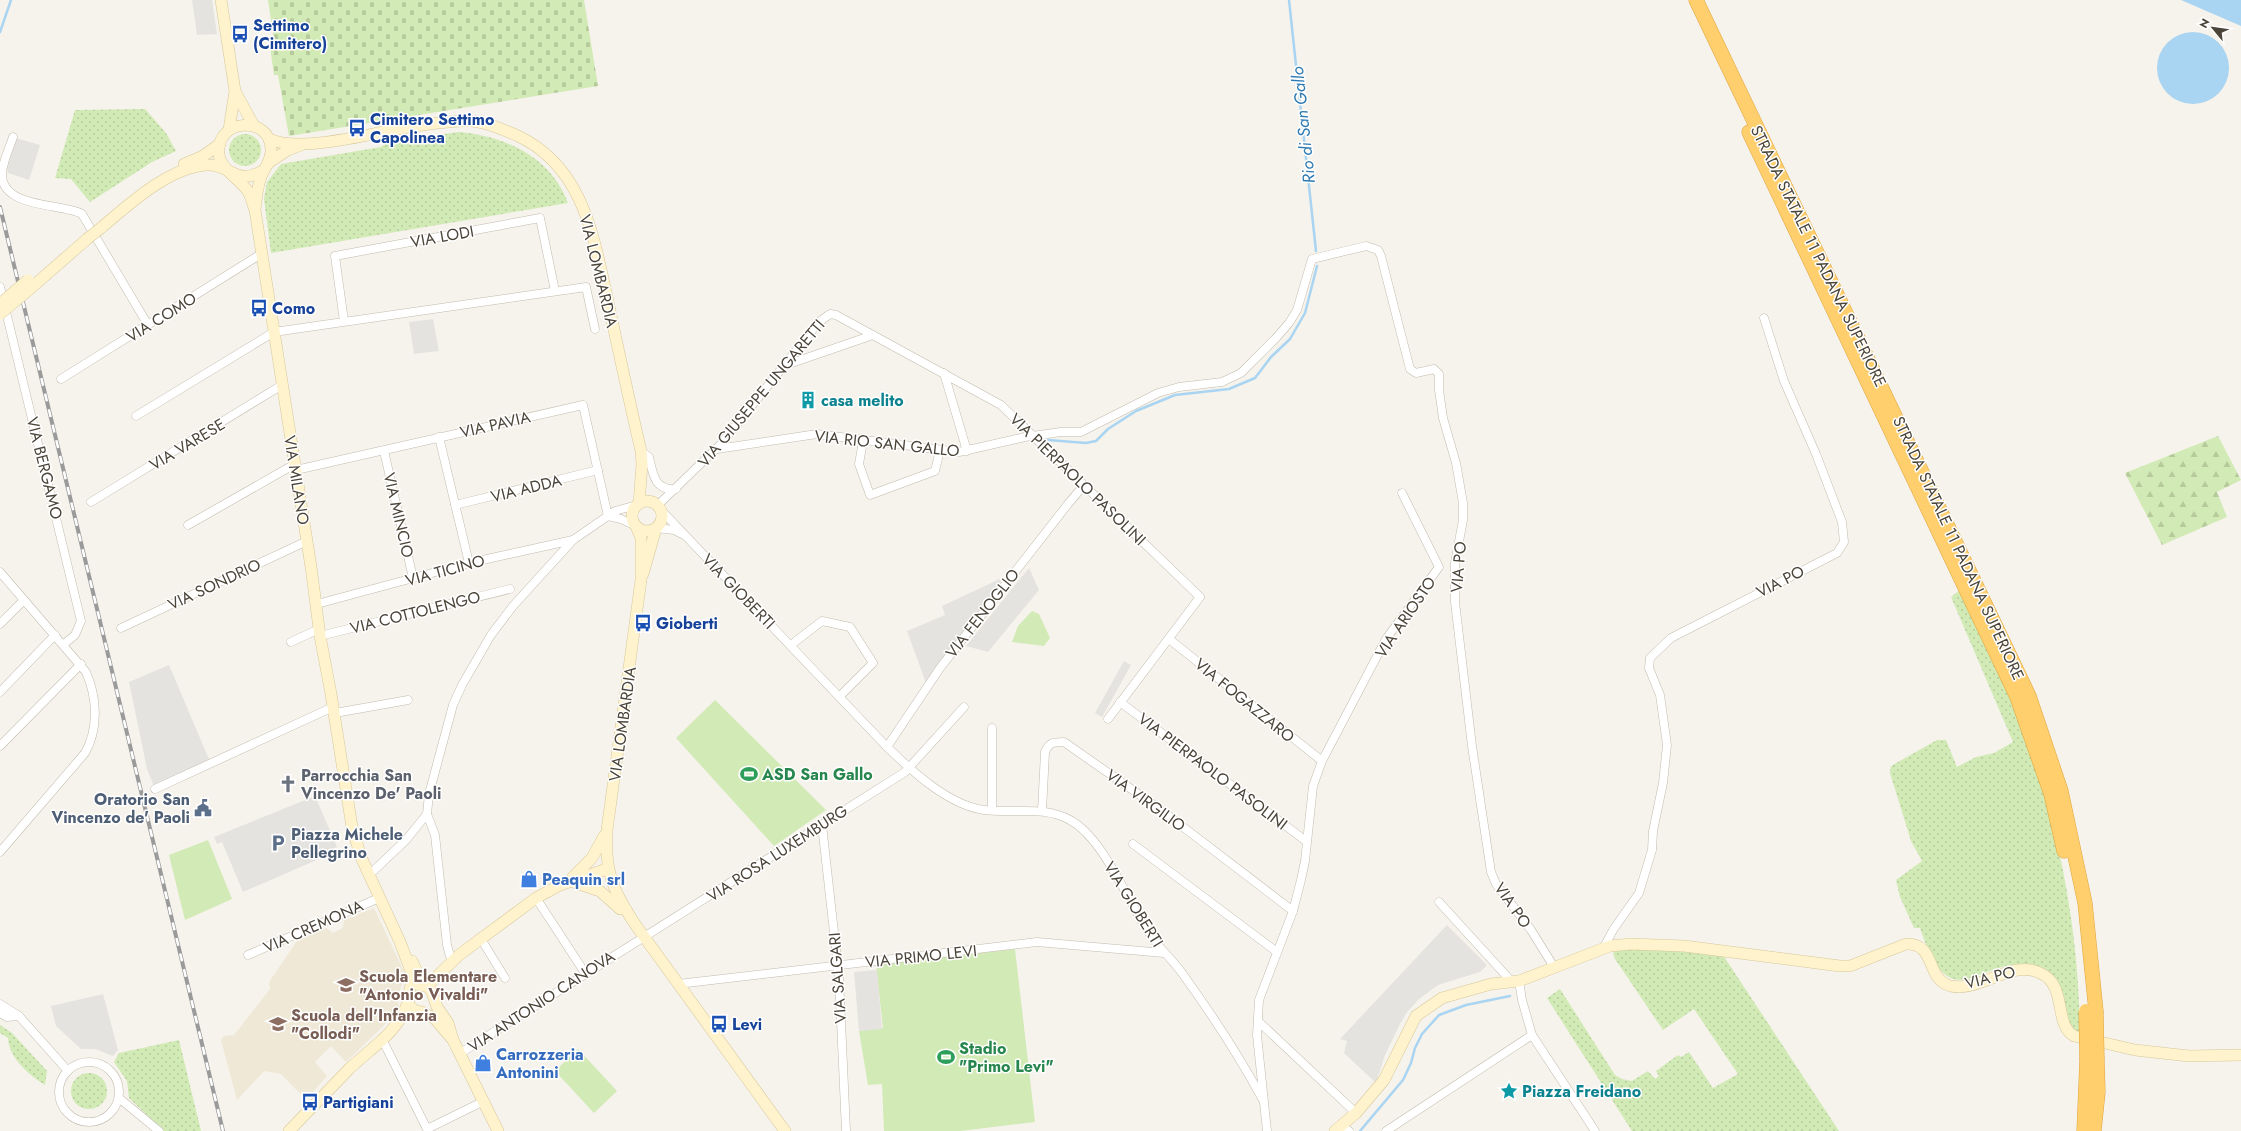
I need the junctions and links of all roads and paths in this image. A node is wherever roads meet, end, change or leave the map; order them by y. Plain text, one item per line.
1 (221, 0) edge
2 (1685, 0) edge
3 (1696, 0) edge
4 (235, 91) junction
5 (254, 126) junction
6 (229, 130) junction
7 (12, 137) dead end
8 (269, 139) junction
9 (220, 144) junction
10 (306, 144) junction
11 (266, 166) junction
12 (232, 174) junction
13 (255, 210) junction
14 (98, 225) junction
15 (262, 254) junction
16 (1312, 259) joint
17 (29, 284) junction
18 (0, 288) edge
19 (555, 291) junction
20 (0, 304) edge
21 (0, 314) edge
22 (830, 314) joint
23 (1764, 318) dead end
24 (344, 321) junction
25 (148, 325) junction
26 (594, 329) dead end
27 (274, 332) junction
28 (874, 335) junction
29 (785, 365) junction
30 (944, 373) junction
31 (61, 379) dead end
32 (282, 385) junction
33 (136, 416) dead end
34 (439, 437) junction
35 (1034, 437) junction
36 (863, 441) junction
37 (717, 448) junction
38 (940, 450) junction
39 (384, 451) junction
40 (641, 451) junction
41 (967, 451) junction
42 (642, 464) junction
43 (295, 467) junction
44 (598, 470) junction
45 (1084, 485) junction
46 (676, 489) junction
47 (1402, 493) dead end
48 (91, 502) dead end
49 (455, 505) junction
50 (638, 505) junction
51 (658, 506) junction
52 (608, 516) junction
53 (188, 525) dead end
54 (636, 526) junction
55 (656, 528) junction
56 (686, 537) junction
57 (573, 540) junction
58 (307, 541) junction
59 (469, 564) junction
60 (0, 572) edge
61 (414, 578) junction
62 (641, 580) junction
63 (510, 589) dead end
64 (24, 600) junction
65 (316, 604) junction
66 (0, 624) edge
67 (120, 628) dead end
68 (319, 632) junction
69 (55, 635) junction
70 (1169, 638) junction
71 (291, 642) dead end
72 (64, 644) junction
73 (791, 645) junction
74 (81, 664) junction
75 (0, 692) edge
76 (840, 696) junction
77 (408, 700) dead end
78 (1120, 702) junction
79 (964, 707) dead end
80 (334, 710) junction
81 (1108, 719) dead end
82 (992, 728) dead end
83 (0, 746) edge
84 (887, 746) junction
85 (1322, 761) junction
86 (910, 768) junction
87 (155, 789) dead end
88 (992, 810) junction
89 (1042, 811) junction
90 (427, 814) junction
91 (822, 825) junction
92 (607, 830) junction
93 (1306, 841) junction
94 (1133, 844) dead end
95 (0, 852) edge
96 (607, 869) junction
97 (369, 875) junction
98 (569, 881) junction
99 (379, 898) junction
100 (536, 898) junction
101 (1439, 902) dead end
102 (1293, 911) junction
103 (640, 931) junction
104 (481, 939) junction
105 (400, 942) junction
106 (1603, 949) junction
107 (1277, 952) junction
108 (1164, 954) junction
109 (248, 955) dead end
110 (452, 963) junction
111 (838, 966) junction
112 (1554, 967) junction
113 (416, 969) junction
114 (585, 974) junction
115 (505, 978) dead end
116 (1516, 982) junction
117 (678, 984) junction
118 (429, 991) junction
119 (409, 996) junction
120 (0, 1004) edge
121 (420, 1011) junction
122 (2091, 1011) junction
123 (0, 1013) edge
124 (19, 1016) junction
125 (1258, 1021) junction
126 (1532, 1035) junction
127 (384, 1038) junction
128 (453, 1040) junction
129 (459, 1054) junction
130 (2241, 1055) edge
131 (2092, 1060) junction
132 (68, 1070) junction
133 (2098, 1092) junction
134 (119, 1098) junction
135 (1263, 1100) junction
136 (484, 1101) junction
137 (1356, 1113) junction
138 (93, 1122) junction
139 (1342, 1129) edge
140 (94, 1131) edge
141 (159, 1131) edge
142 (289, 1131) edge
143 (498, 1131) edge
144 (785, 1131) edge
145 (846, 1131) edge
146 (1267, 1131) edge
147 (1386, 1131) edge
148 (1595, 1131) edge
149 (2083, 1131) edge
150 (2094, 1131) edge
151 (2099, 1131) edge

1 - 4 street
2 - 122 highway, STRADA STATALE 11 PADANA SUPERIORE
3 - 122 highway, STRADA STATALE 11 PADANA SUPERIORE
4 - 5 street
4 - 6 street
5 - 6 street
5 - 8 street
6 - 9 street
7 - 25 street
8 - 10 street
8 - 11 street, VIA MILANO
9 - 12 street, VIA MILANO
9 - 14 street
10 - 11 street
10 - 40 street, VIA LOMBARDIA
11 - 12 street
11 - 13 street, VIA MILANO
12 - 13 street, VIA MILANO
12 - 14 street
13 - 15 street, VIA MILANO
14 - 17 street
15 - 25 street, VIA COMO
15 - 27 street, VIA MILANO
16 - 35 street, VIA RIO SAN GALLO
16 - 112 street, VIA PO
17 - 20 street, bridge
17 - 21 street, bridge
18 - 72 street, VIA BERGAMO
19 - 24 street
19 - 24 street, VIA LODI
19 - 26 street
22 - 28 street, VIA PIERPAOLO PASOLINI
22 - 29 street, VIA GIUSEPPE UNGARETTI
23 - 106 street, VIA PO
24 - 27 street
25 - 31 street, VIA COMO
27 - 32 street, VIA MILANO
27 - 33 street
28 - 29 street
28 - 30 street, VIA PIERPAOLO PASOLINI
29 - 37 street, VIA GIUSEPPE UNGARETTI
30 - 35 street, VIA PIERPAOLO PASOLINI
30 - 41 street
32 - 43 street, VIA MILANO
32 - 48 street, VIA VARESE
34 - 39 street, VIA PAVIA
34 - 44 street, VIA PAVIA
34 - 49 street
35 - 41 street, VIA RIO SAN GALLO
35 - 45 street, VIA PIERPAOLO PASOLINI
36 - 37 street, VIA RIO SAN GALLO
36 - 38 street, VIA RIO SAN GALLO
36 - 38 street
37 - 46 street, VIA GIUSEPPE UNGARETTI
38 - 41 street, VIA RIO SAN GALLO
39 - 43 street, VIA PAVIA
39 - 61 street, VIA MINCIO
40 - 42 street, VIA LOMBARDIA
40 - 46 street
42 - 50 street, VIA LOMBARDIA
42 - 51 street, VIA LOMBARDIA
43 - 53 street, VIA PAVIA
43 - 58 street, VIA MILANO
44 - 49 street, VIA ADDA
44 - 52 street, VIA PAVIA
45 - 70 street, VIA PIERPAOLO PASOLINI
45 - 84 street, VIA FENOGLIO
46 - 51 street, VIA GIUSEPPE UNGARETTI
47 - 85 street, VIA ARIOSTO
49 - 59 street
50 - 51 street
50 - 52 street
50 - 54 street
51 - 55 street
51 - 56 street, VIA GIOBERTI
52 - 54 street
52 - 57 street
54 - 55 street
54 - 62 street, VIA LOMBARDIA
55 - 56 street
55 - 62 street, VIA LOMBARDIA
56 - 73 street, VIA GIOBERTI
57 - 59 street, VIA TICINO
57 - 90 street
58 - 65 street, VIA MILANO
58 - 67 street, VIA SONDRIO
59 - 61 street, VIA TICINO
60 - 64 street
61 - 65 street, VIA TICINO
62 - 92 street, VIA LOMBARDIA
63 - 68 street, VIA COTTOLENGO
64 - 66 street
64 - 69 street
65 - 68 street, VIA MILANO
68 - 71 street
68 - 80 street, VIA MILANO
69 - 72 street
69 - 75 street
70 - 78 street, VIA PIERPAOLO PASOLINI
70 - 85 street, VIA FOGAZZARO
72 - 74 street
73 - 76 street, VIA GIOBERTI
73 - 76 street
74 - 83 street
74 - 95 street
76 - 84 street, VIA GIOBERTI
77 - 80 street
78 - 81 street, VIA PIERPAOLO PASOLINI
78 - 93 street, VIA PIERPAOLO PASOLINI
79 - 86 street
80 - 87 street
80 - 97 street, VIA MILANO
82 - 88 street
84 - 86 street, VIA GIOBERTI
85 - 93 street
86 - 88 street, VIA GIOBERTI
86 - 91 street, VIA ROSA LUXEMBURG
88 - 89 street, VIA GIOBERTI
89 - 102 street, VIA VIRGILIO
89 - 108 street, VIA GIOBERTI
90 - 97 street
90 - 110 street
91 - 103 street, VIA ROSA LUXEMBURG
91 - 111 street, VIA SALGARI
92 - 96 street, VIA LOMBARDIA
92 - 98 street
93 - 102 street
94 - 107 street
96 - 98 street
96 - 103 street, VIA LOMBARDIA
97 - 99 street, VIA MILANO
98 - 100 street
98 - 103 street
99 - 105 street, VIA MILANO
99 - 109 street, VIA CREMONA
100 - 104 street
100 - 114 street
101 - 116 street
102 - 107 street
103 - 114 street, VIA ANTONIO CANOVA
103 - 117 street
104 - 110 street
104 - 115 street
105 - 113 street, VIA MILANO
105 - 119 street, VIA MILANO
106 - 112 street, VIA PO
106 - 130 street, VIA PO
107 - 125 street
108 - 111 street, VIA PRIMO LEVI
108 - 135 street, VIA GIOBERTI
110 - 113 street
110 - 118 street
111 - 117 street, VIA PRIMO LEVI
111 - 145 street, VIA SALGARI
112 - 116 street, VIA PO
113 - 118 street, VIA MILANO
114 - 129 street, VIA ANTONIO CANOVA
116 - 126 street
116 - 137 street, VIA PO
117 - 144 street
118 - 119 street
118 - 121 street
118 - 128 street, VIA MILANO
119 - 121 street, VIA MILANO
119 - 127 street
120 - 124 street
121 - 127 street
121 - 128 street, VIA MILANO
122 - 131 highway, STRADA STATALE 11 PADANA SUPERIORE, bridge
123 - 124 street
124 - 132 street
125 - 135 street
125 - 137 street
126 - 147 street
126 - 148 street
127 - 136 street
127 - 142 street
128 - 129 street, VIA MILANO
129 - 136 street, VIA MILANO
131 - 133 highway, STRADA STATALE 11 PADANA SUPERIORE
131 - 149 highway, STRADA STATALE 11 PADANA SUPERIORE
132 - 134 street
132 - 138 street
133 - 150 highway, STRADA STATALE 11 PADANA SUPERIORE
133 - 151 highway
134 - 138 street
134 - 141 street
135 - 146 street
136 - 143 street, VIA MILANO
137 - 139 street, VIA PO
138 - 140 street

